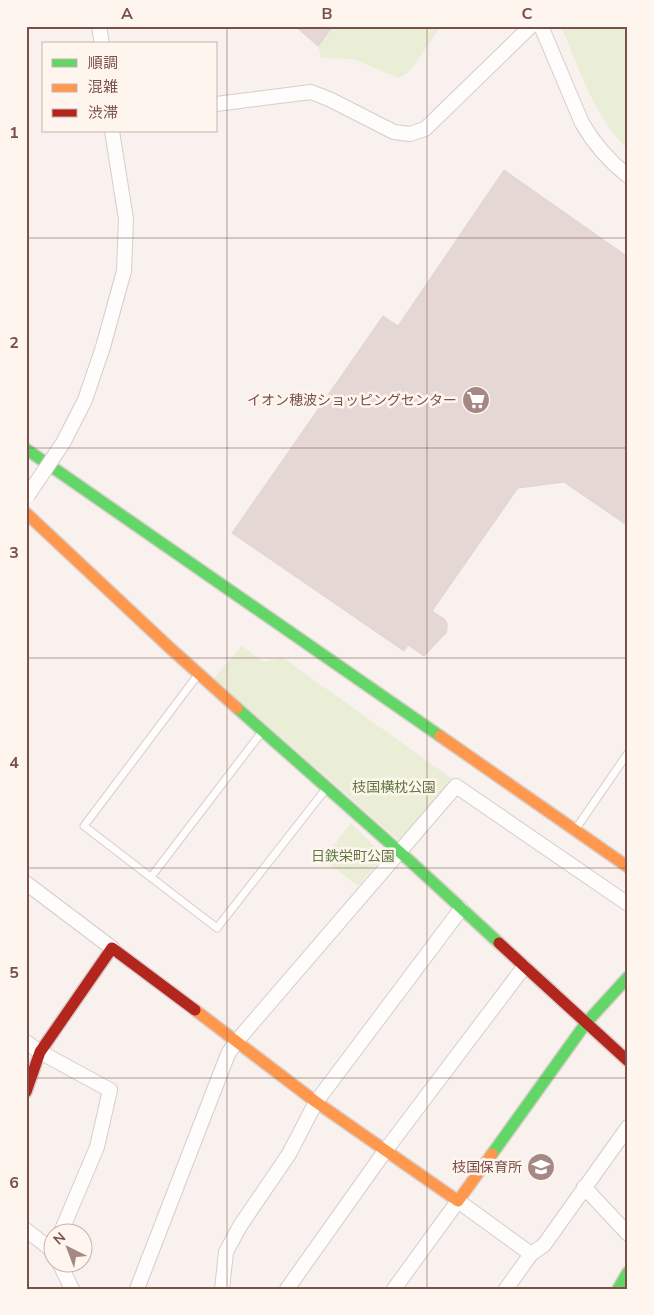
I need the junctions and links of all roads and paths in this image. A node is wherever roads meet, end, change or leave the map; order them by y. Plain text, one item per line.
1 (99, 26) edge
2 (531, 26) edge
3 (541, 26) edge
4 (102, 42) edge
5 (218, 104) edge
6 (112, 132) edge
7 (628, 176) edge
8 (26, 449) edge
9 (27, 497) edge
10 (26, 513) edge
11 (199, 674) junction
12 (263, 731) junction
13 (628, 754) edge
14 (326, 788) junction
15 (575, 830) junction
16 (399, 853) junction
17 (628, 867) edge
18 (150, 877) junction
19 (26, 883) edge
20 (628, 904) edge
21 (461, 909) junction
22 (112, 948) junction
23 (524, 967) junction
24 (628, 977) edge
25 (586, 1023) junction
26 (26, 1042) edge
27 (236, 1042) junction
28 (40, 1052) junction
29 (628, 1061) edge
30 (26, 1092) edge
31 (316, 1102) junction
32 (628, 1127) edge
33 (385, 1151) junction
34 (584, 1187) junction
35 (458, 1201) junction
36 (66, 1222) edge
37 (26, 1230) edge
38 (628, 1234) edge
39 (42, 1242) edge
40 (531, 1254) junction
41 (62, 1272) edge
42 (64, 1272) edge
43 (628, 1272) edge
44 (224, 1288) edge
45 (60, 1289) edge
46 (72, 1289) edge
47 (136, 1289) edge
48 (287, 1289) edge
49 (394, 1289) edge
50 (506, 1289) edge
51 (618, 1289) edge

1 - 4 street
2 - 5 street
3 - 7 street
6 - 9 street, bridge
8 - 15 street
10 - 11 street
11 - 12 street
11 - 18 lane
12 - 14 street
12 - 18 lane
13 - 15 lane
14 - 16 street
14 - 18 lane
15 - 17 street
16 - 20 street
16 - 21 street
16 - 27 street
19 - 22 street
21 - 23 street
21 - 31 street
22 - 27 street
22 - 28 street
23 - 25 street
23 - 33 street
24 - 25 street
25 - 29 street
25 - 35 street
26 - 28 street
27 - 31 street
27 - 47 street
28 - 30 street
28 - 36 street
31 - 33 street
31 - 44 street
32 - 34 street
33 - 35 street
33 - 48 street
34 - 38 street
34 - 40 street
35 - 40 street
35 - 49 street
37 - 39 street
40 - 50 street
41 - 45 street
42 - 46 street
43 - 51 street

